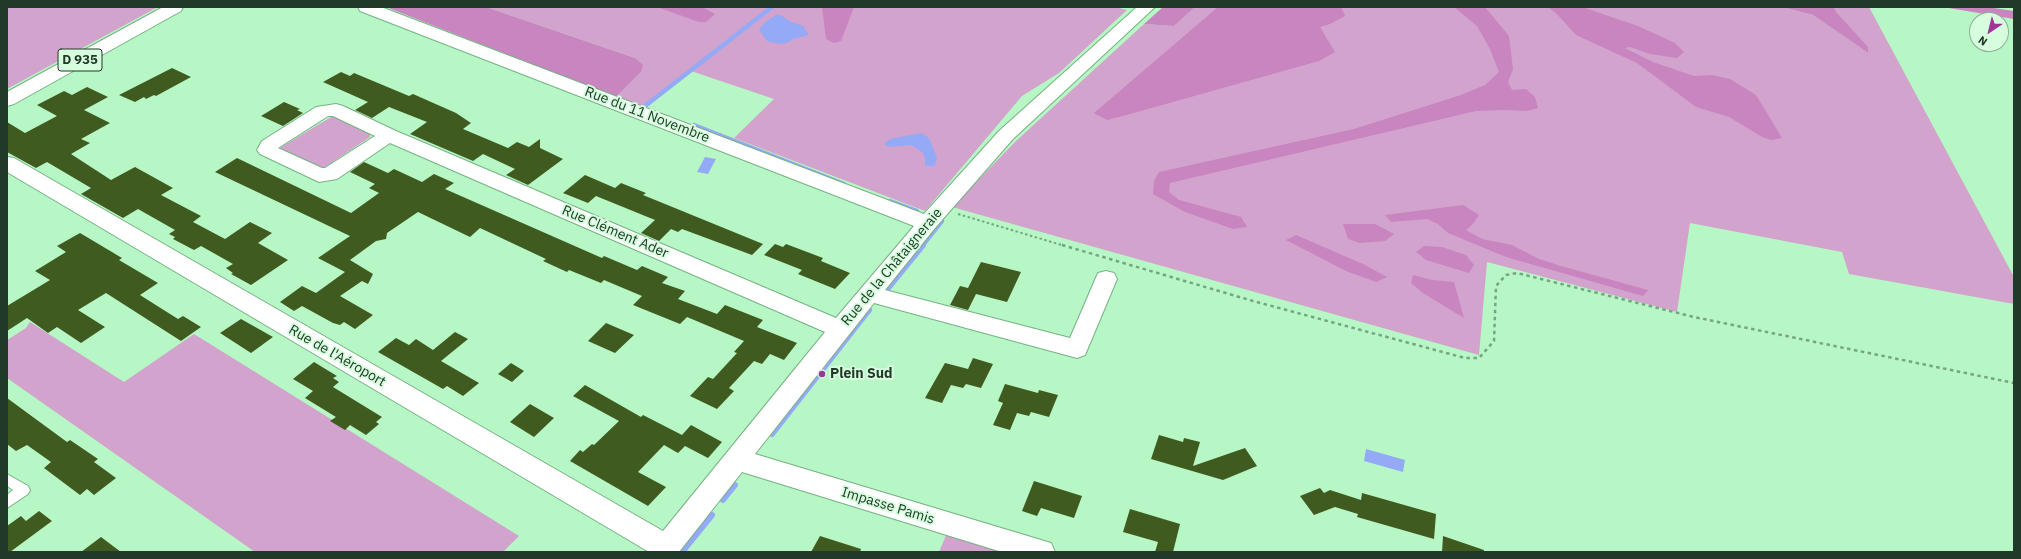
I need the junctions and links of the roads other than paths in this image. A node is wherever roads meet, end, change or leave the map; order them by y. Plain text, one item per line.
1 (175, 7) edge
2 (366, 7) edge
3 (1147, 7) edge
4 (7, 100) edge
5 (389, 135) junction
6 (7, 163) edge
7 (934, 216) junction
8 (1106, 279) dead end
9 (869, 294) junction
10 (840, 329) junction
11 (736, 459) junction
12 (7, 479) edge
13 (7, 502) edge
14 (665, 550) edge
15 (1041, 552) edge

1 - 4 street, D 935
2 - 7 street, Rue du 11 Novembre
3 - 7 street, Rue de la Châtaigneraie
5 - 5 street, Rue Clément Ader
5 - 10 street, Rue Clément Ader
6 - 14 street, Rue de l'Aéroport
7 - 9 street, Rue de la Châtaigneraie
8 - 9 street
9 - 10 street, Rue de la Châtaigneraie
10 - 11 street, Rue de la Châtaigneraie
11 - 14 street, Rue de la Châtaigneraie
11 - 15 street, Impasse Pamis
12 - 13 lane

